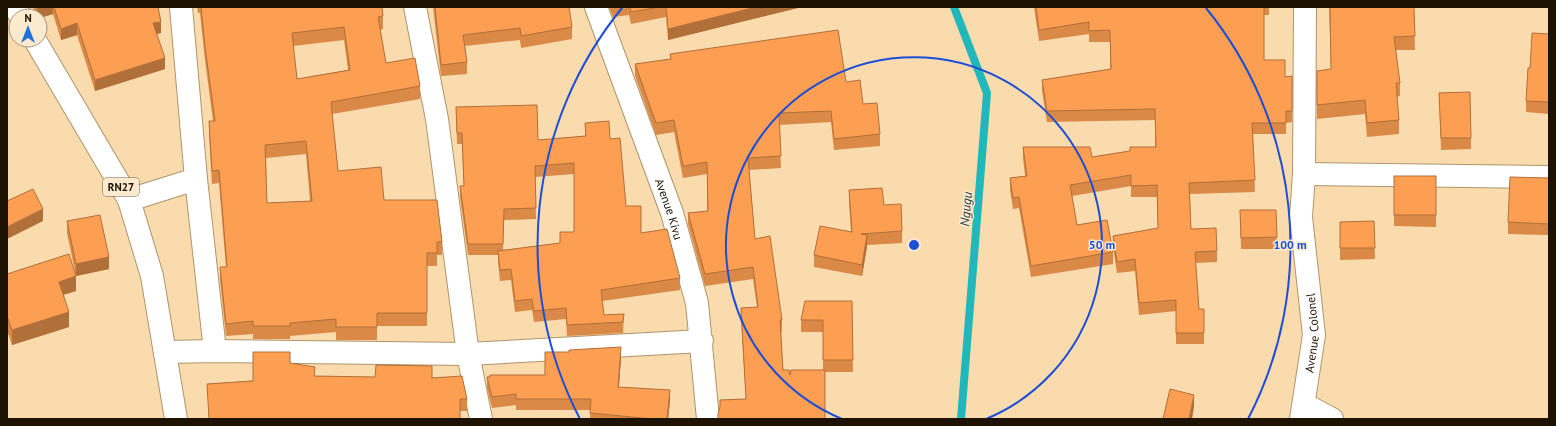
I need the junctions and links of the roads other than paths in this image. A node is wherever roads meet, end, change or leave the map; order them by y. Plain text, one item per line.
1 (181, 7) edge
2 (415, 7) edge
3 (596, 7) edge
4 (1305, 7) edge
5 (40, 48) edge
6 (1304, 174) junction
7 (1549, 177) edge
8 (196, 179) junction
9 (129, 200) junction
10 (702, 341) junction
11 (215, 351) junction
12 (165, 352) junction
13 (468, 354) junction
14 (1302, 412) edge
15 (176, 419) edge
16 (481, 419) edge
17 (708, 419) edge
18 (1332, 419) edge

1 - 8 street
2 - 13 street
3 - 10 street, Avenue Kivu
4 - 6 street, Avenue Colonel
5 - 9 street, RN27
6 - 7 street
6 - 14 street, Avenue Colonel
8 - 9 street
8 - 11 street
9 - 12 street, RN27
10 - 13 street
10 - 17 street, Avenue Kivu
11 - 12 street
11 - 13 street
12 - 15 street, RN27
13 - 16 street
14 - 18 street

